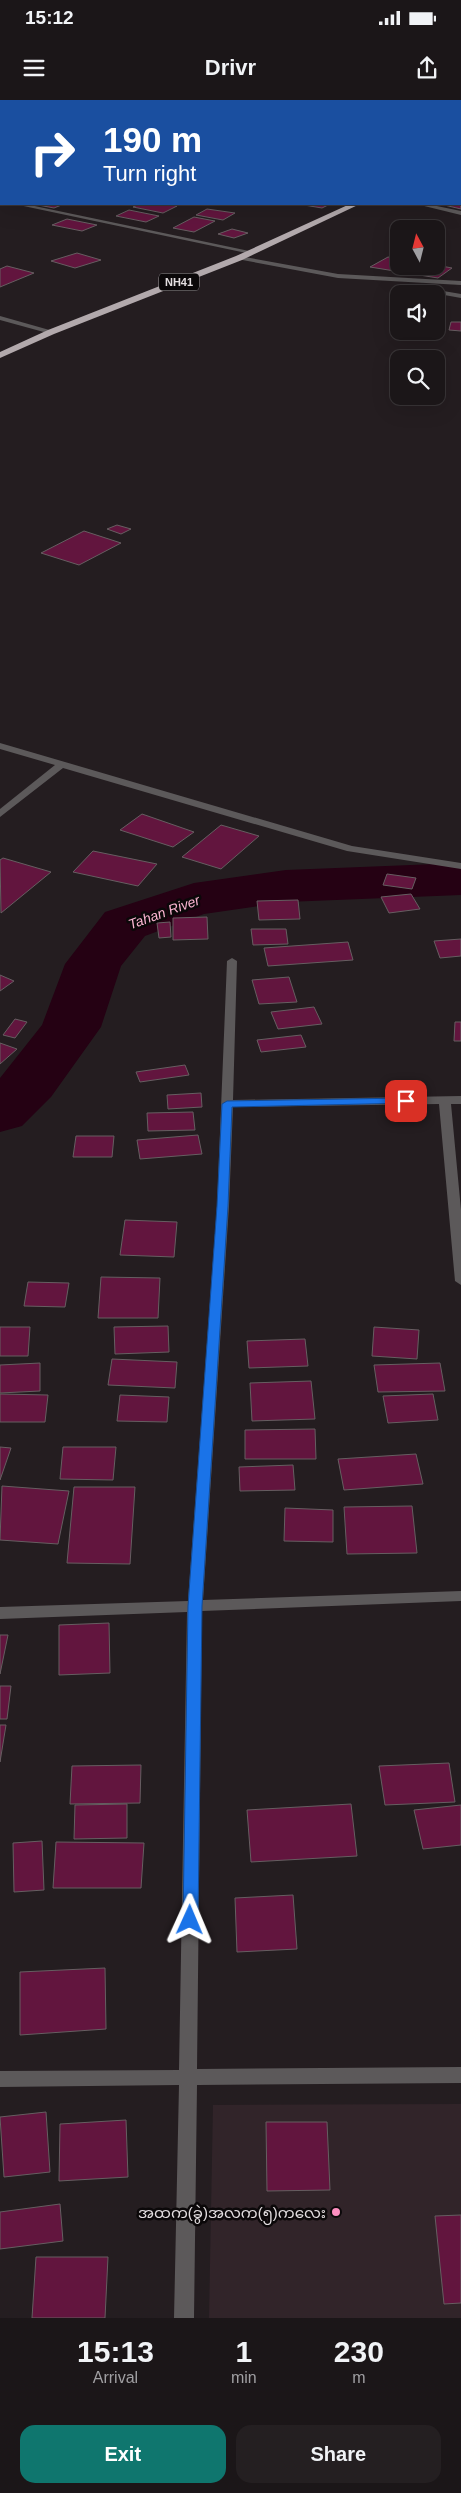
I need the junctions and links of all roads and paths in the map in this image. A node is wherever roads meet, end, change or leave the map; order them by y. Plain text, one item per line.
1 (22, 205) edge
2 (354, 205) edge
3 (424, 205) edge
4 (461, 213) edge
5 (251, 252) junction
6 (239, 258) junction
7 (338, 276) junction
8 (461, 283) edge
9 (461, 296) edge
10 (0, 318) edge
11 (51, 332) junction
12 (0, 355) edge
13 (0, 746) edge
14 (62, 764) junction
15 (0, 814) edge
16 (461, 866) edge
17 (232, 961) dead end
18 (445, 1100) junction
19 (461, 1100) edge
20 (227, 1104) junction
21 (461, 1281) edge
22 (461, 1596) edge
23 (195, 1606) junction
24 (0, 1613) edge
25 (461, 2075) edge
26 (188, 2077) junction
27 (0, 2079) edge
28 (184, 2318) edge

1 - 5 street
2 - 5 highway, NH41
3 - 4 street
5 - 6 highway, NH41
6 - 7 street
6 - 11 highway, NH41
7 - 8 street
7 - 9 street
10 - 11 street
11 - 12 highway, NH41
13 - 14 street
14 - 15 street
14 - 16 street
17 - 20 street
18 - 19 street
18 - 20 street
18 - 21 street
20 - 23 street
22 - 23 street
23 - 24 street
23 - 26 street
25 - 26 street
26 - 27 street
26 - 28 street

